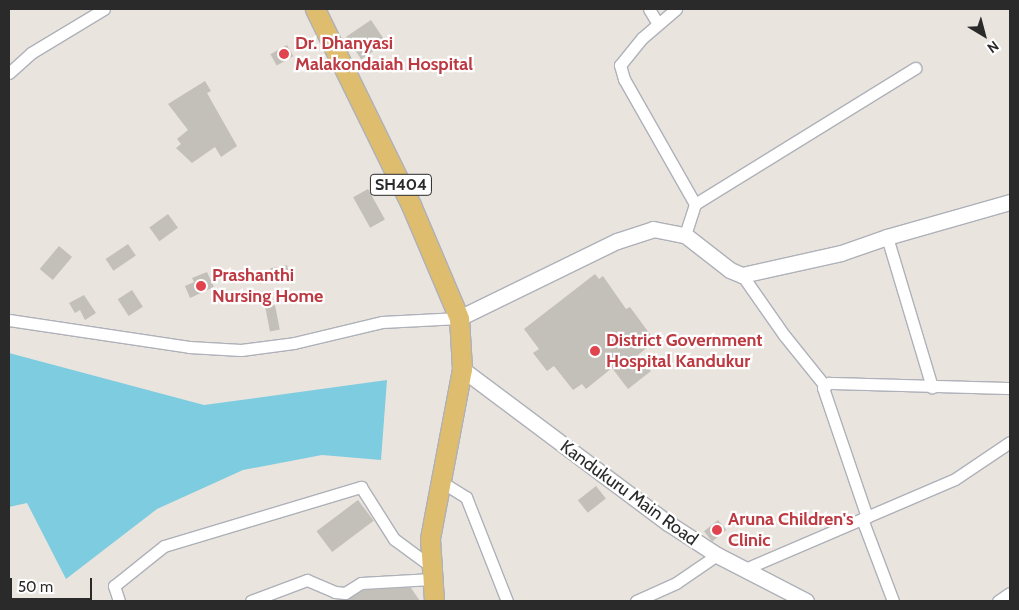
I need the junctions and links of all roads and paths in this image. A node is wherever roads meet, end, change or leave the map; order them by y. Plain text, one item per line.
1 (104, 9) edge
2 (315, 9) edge
3 (649, 9) edge
4 (676, 9) edge
5 (658, 24) junction
6 (915, 68) dead end
7 (9, 73) edge
8 (1010, 202) edge
9 (695, 204) junction
10 (685, 235) junction
11 (887, 236) junction
12 (742, 275) junction
13 (459, 318) junction
14 (9, 320) edge
15 (462, 369) junction
16 (825, 386) junction
17 (932, 387) junction
18 (1010, 388) edge
19 (1010, 442) edge
20 (440, 481) junction
21 (864, 518) junction
22 (718, 555) junction
23 (745, 569) junction
24 (432, 573) junction
25 (1010, 593) edge
26 (119, 601) edge
27 (251, 601) edge
28 (434, 601) edge
29 (507, 601) edge
30 (636, 601) edge
31 (806, 601) edge
32 (893, 601) edge
33 (998, 601) edge

1 - 7 street
2 - 13 main road, SH404
3 - 5 street
4 - 5 street
5 - 9 street
6 - 9 street
8 - 11 street
9 - 10 street
10 - 12 street
10 - 13 street
11 - 12 street
11 - 17 street
12 - 16 street
13 - 14 street
13 - 15 main road, SH404
15 - 20 main road, SH404
15 - 22 street, Kandukuru Main Road
16 - 17 street
16 - 21 street
17 - 18 street
19 - 21 street
20 - 24 main road, SH404
20 - 29 street
21 - 23 street
21 - 32 street
22 - 23 street, Kandukuru Main Road
22 - 30 street
23 - 31 street, Kandukuru Main Road
24 - 26 street
24 - 27 street
24 - 28 main road, SH404
25 - 33 street

